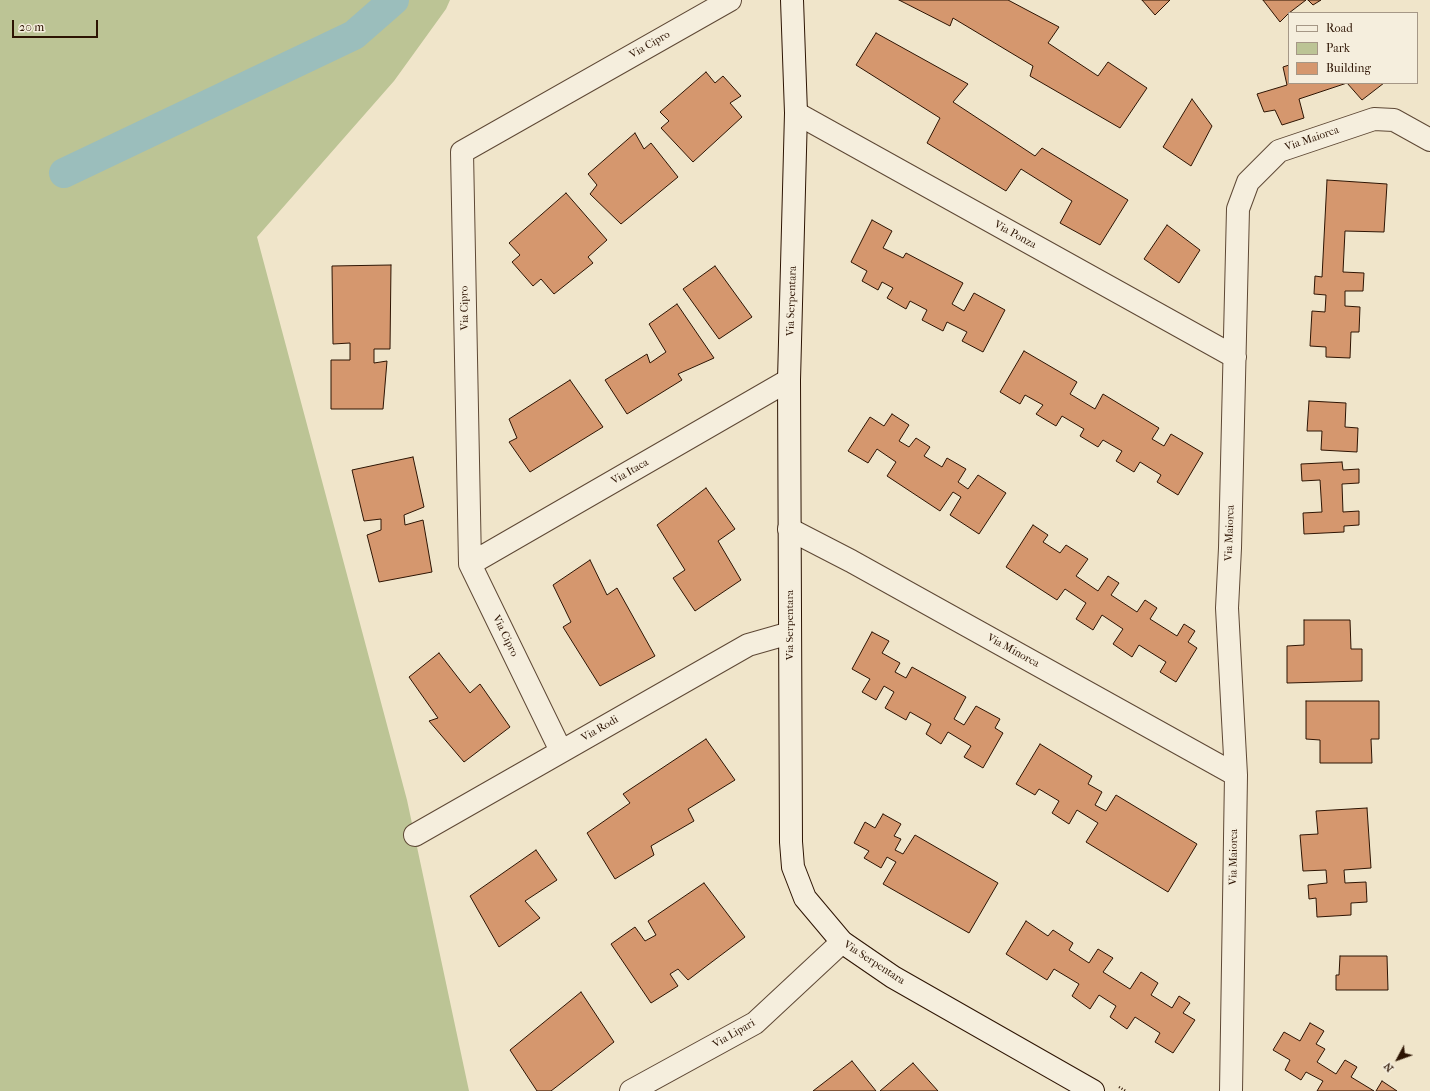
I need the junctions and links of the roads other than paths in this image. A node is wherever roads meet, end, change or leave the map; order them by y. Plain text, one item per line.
1 (730, 0) edge
2 (792, 0) edge
3 (796, 113) junction
4 (1430, 140) edge
5 (1235, 357) junction
6 (789, 380) junction
7 (789, 529) junction
8 (470, 564) junction
9 (790, 633) junction
10 (561, 751) junction
11 (1236, 775) junction
12 (415, 835) dead end
13 (842, 942) junction
14 (631, 1091) edge
15 (1093, 1091) edge
16 (1231, 1091) edge

1 - 8 street, Via Cipro
2 - 3 street, Via Serpentara
3 - 5 street, Via Ponza
3 - 6 street, Via Serpentara
4 - 5 street, Via Maiorca
5 - 11 street, Via Maiorca
6 - 7 street, Via Serpentara
6 - 8 street, Via Itaca
7 - 9 street, Via Serpentara
7 - 11 street, Via Minorca
8 - 10 street, Via Cipro
9 - 10 street, Via Rodi
9 - 13 street, Via Serpentara
10 - 12 street, Via Rodi
11 - 16 street, Via Maiorca
13 - 14 street, Via Lipari
13 - 15 street, Via Serpentara

